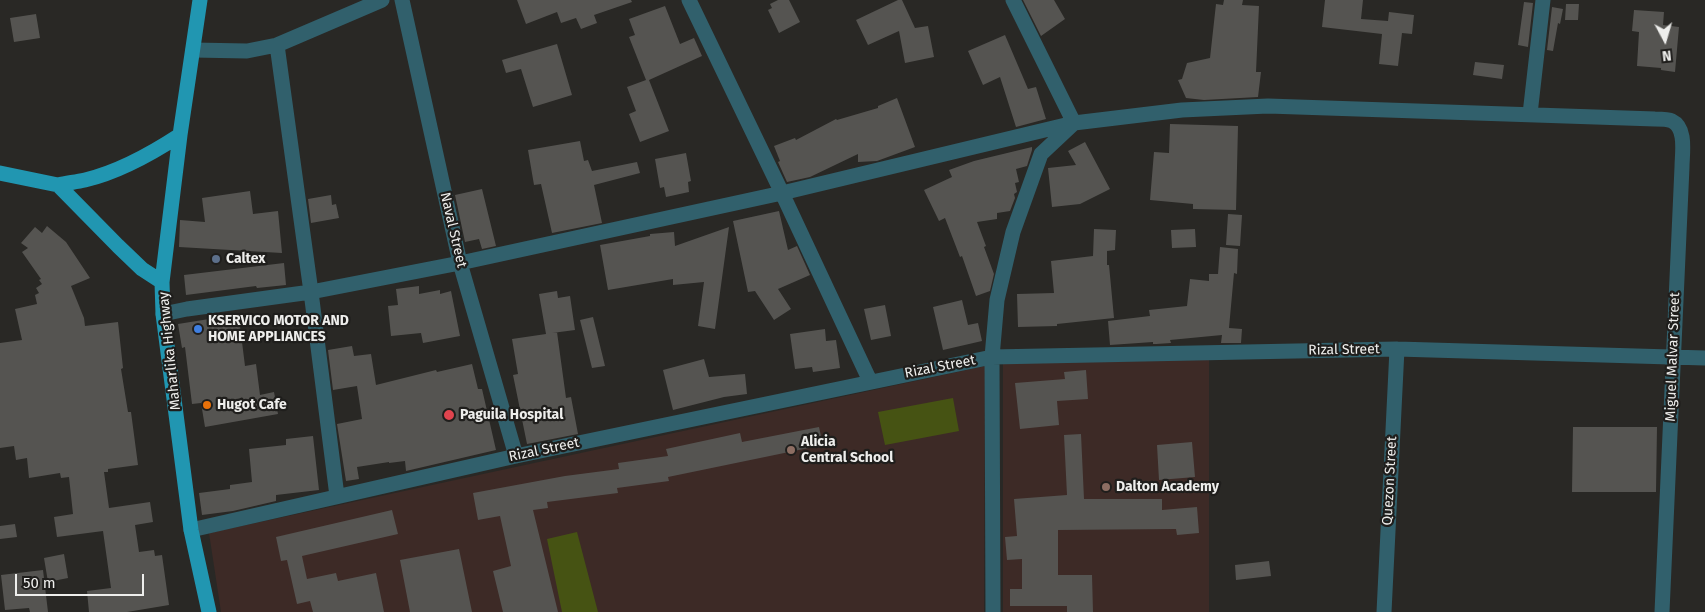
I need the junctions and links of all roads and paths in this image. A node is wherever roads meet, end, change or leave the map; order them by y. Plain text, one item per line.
1 (200, 0) edge
2 (382, 0) edge
3 (402, 0) edge
4 (689, 0) edge
5 (1013, 0) edge
6 (1543, 0) edge
7 (277, 44) junction
8 (192, 50) junction
9 (1530, 114) junction
10 (1074, 123) junction
11 (180, 135) junction
12 (0, 173) edge
13 (58, 185) junction
14 (782, 193) junction
15 (460, 263) junction
16 (162, 282) junction
17 (311, 292) junction
18 (163, 314) junction
19 (1397, 349) junction
20 (992, 357) junction
21 (1673, 357) junction
22 (1705, 358) edge
23 (870, 381) junction
24 (516, 456) junction
25 (337, 496) junction
26 (192, 530) junction
27 (209, 612) edge
28 (993, 612) edge
29 (1384, 612) edge
30 (1662, 612) edge

1 - 8 main road, Maharlika Highway
2 - 7 street
3 - 15 street, Naval Street
4 - 14 street
5 - 10 street
6 - 9 street
7 - 8 street
7 - 17 street
8 - 11 main road, Maharlika Highway
9 - 10 street
9 - 21 street, Miguel Malvar Street
10 - 14 street
10 - 20 street
11 - 13 main road
11 - 16 main road, Maharlika Highway
12 - 13 main road
13 - 16 main road
14 - 15 street
14 - 23 street
15 - 17 street
15 - 24 street, Naval Street
16 - 18 main road, Maharlika Highway
17 - 18 street
17 - 25 street
18 - 26 main road, Maharlika Highway
19 - 20 street, Rizal Street
19 - 21 street, Rizal Street
19 - 29 street, Quezon Street
20 - 23 street, Rizal Street
20 - 28 street
21 - 22 street, Rizal Street
21 - 30 street, Miguel Malvar Street
23 - 24 street, Rizal Street
24 - 25 street, Rizal Street
25 - 26 street, Rizal Street
26 - 27 main road, Maharlika Highway

